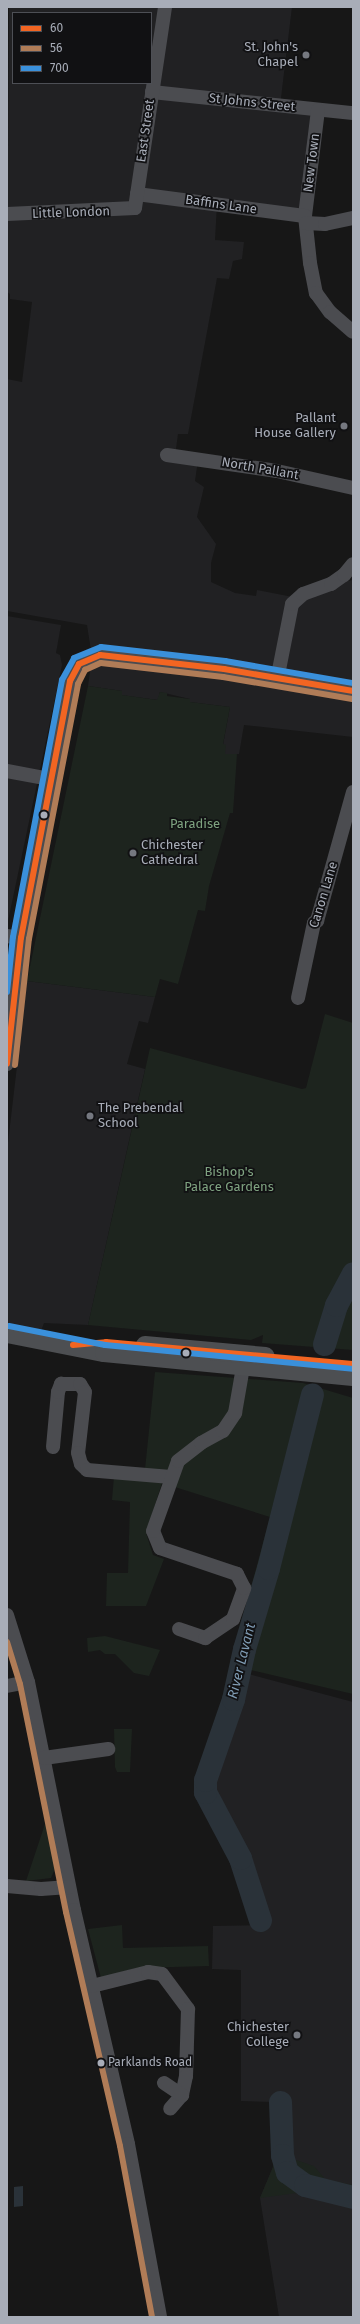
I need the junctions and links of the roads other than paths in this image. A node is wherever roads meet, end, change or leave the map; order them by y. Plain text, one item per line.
1 (165, 7) edge
2 (152, 92) junction
3 (318, 110) junction
4 (353, 113) edge
5 (137, 194) junction
6 (135, 208) joint
7 (7, 214) edge
8 (353, 218) edge
9 (306, 219) junction
10 (353, 332) edge
11 (167, 455) dead end
12 (353, 488) edge
13 (353, 564) edge
14 (277, 680) junction
15 (353, 691) edge
16 (7, 771) edge
17 (50, 779) junction
18 (353, 792) edge
19 (7, 936) edge
20 (21, 938) junction
21 (298, 998) dead end
22 (7, 1064) edge
23 (7, 1334) edge
24 (35, 1341) junction
25 (73, 1345) junction
26 (7, 1346) edge
27 (353, 1364) edge
28 (243, 1366) junction
29 (353, 1377) edge
30 (53, 1447) dead end
31 (171, 1477) junction
32 (7, 1615) edge
33 (179, 1628) dead end
34 (28, 1682) junction
35 (7, 1686) edge
36 (108, 1749) dead end
37 (44, 1758) junction
38 (7, 1886) edge
39 (69, 1887) junction
40 (92, 1986) junction
41 (164, 2083) dead end
42 (182, 2095) junction
43 (170, 2109) dead end
44 (160, 2317) edge

1 - 2 street, East Street
2 - 3 street, St Johns Street
2 - 5 street, East Street
3 - 4 street, St Johns Street
3 - 9 street, New Town
5 - 6 street, East Street
5 - 9 street, Baffins Lane
6 - 7 street, Little London
8 - 9 street, Baffins Lane
9 - 10 street, New Town
11 - 12 street, North Pallant
13 - 14 street
14 - 15 street
14 - 17 street
16 - 17 street
17 - 20 street
18 - 21 street, Canon Lane
19 - 20 street
20 - 22 street
23 - 24 main road
24 - 25 main road
24 - 26 main road
25 - 27 main road
25 - 28 main road
28 - 29 main road
28 - 31 street
30 - 31 street
31 - 33 street
32 - 34 street
34 - 35 street
34 - 37 street
36 - 37 street
37 - 39 street
38 - 39 street
39 - 40 street
40 - 42 street
40 - 44 street
41 - 42 street
42 - 43 street

